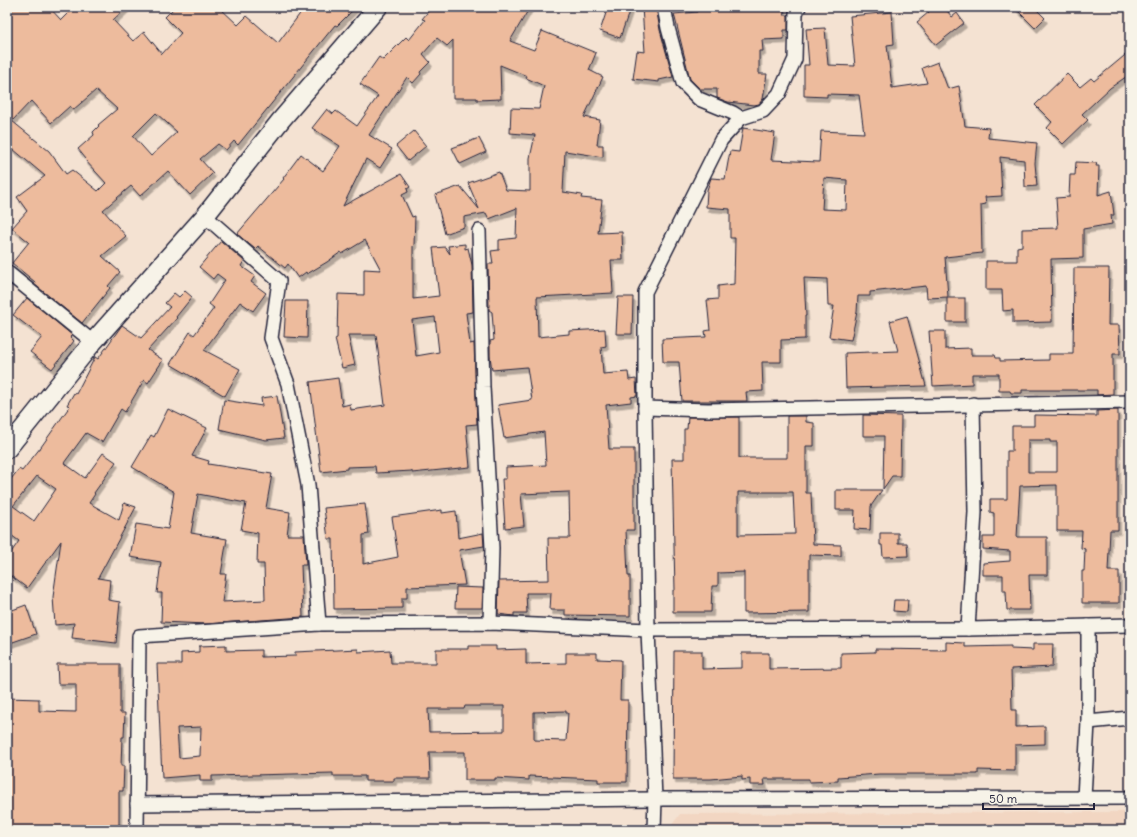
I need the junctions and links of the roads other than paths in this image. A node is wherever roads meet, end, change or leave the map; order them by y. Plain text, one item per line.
1 (378, 7) edge
2 (664, 7) edge
3 (799, 7) edge
4 (741, 118) junction
5 (205, 216) junction
6 (479, 231) dead end
7 (7, 272) edge
8 (93, 342) junction
9 (1130, 402) edge
10 (973, 404) junction
11 (645, 408) junction
12 (7, 449) edge
13 (490, 623) junction
14 (319, 624) junction
15 (622, 624) dead end
16 (1130, 625) edge
17 (1088, 626) junction
18 (968, 629) junction
19 (648, 630) junction
20 (240, 638) dead end
21 (1130, 718) edge
22 (1088, 722) junction
23 (1084, 798) junction
24 (1130, 798) edge
25 (655, 799) junction
26 (137, 804) junction
27 (137, 830) edge
28 (654, 830) edge

1 - 5 street
2 - 4 street
3 - 4 street
4 - 11 street
5 - 8 street
5 - 14 street
6 - 13 street
7 - 8 street
8 - 12 street
9 - 10 street
10 - 11 street
10 - 18 street
11 - 19 street
13 - 14 street
13 - 15 street
13 - 19 street
14 - 20 street
14 - 26 street
16 - 17 street
17 - 18 street
17 - 22 street
18 - 19 street
19 - 25 street
21 - 22 street
22 - 23 street
23 - 24 street
23 - 25 street
25 - 26 street
25 - 28 street
26 - 27 street

